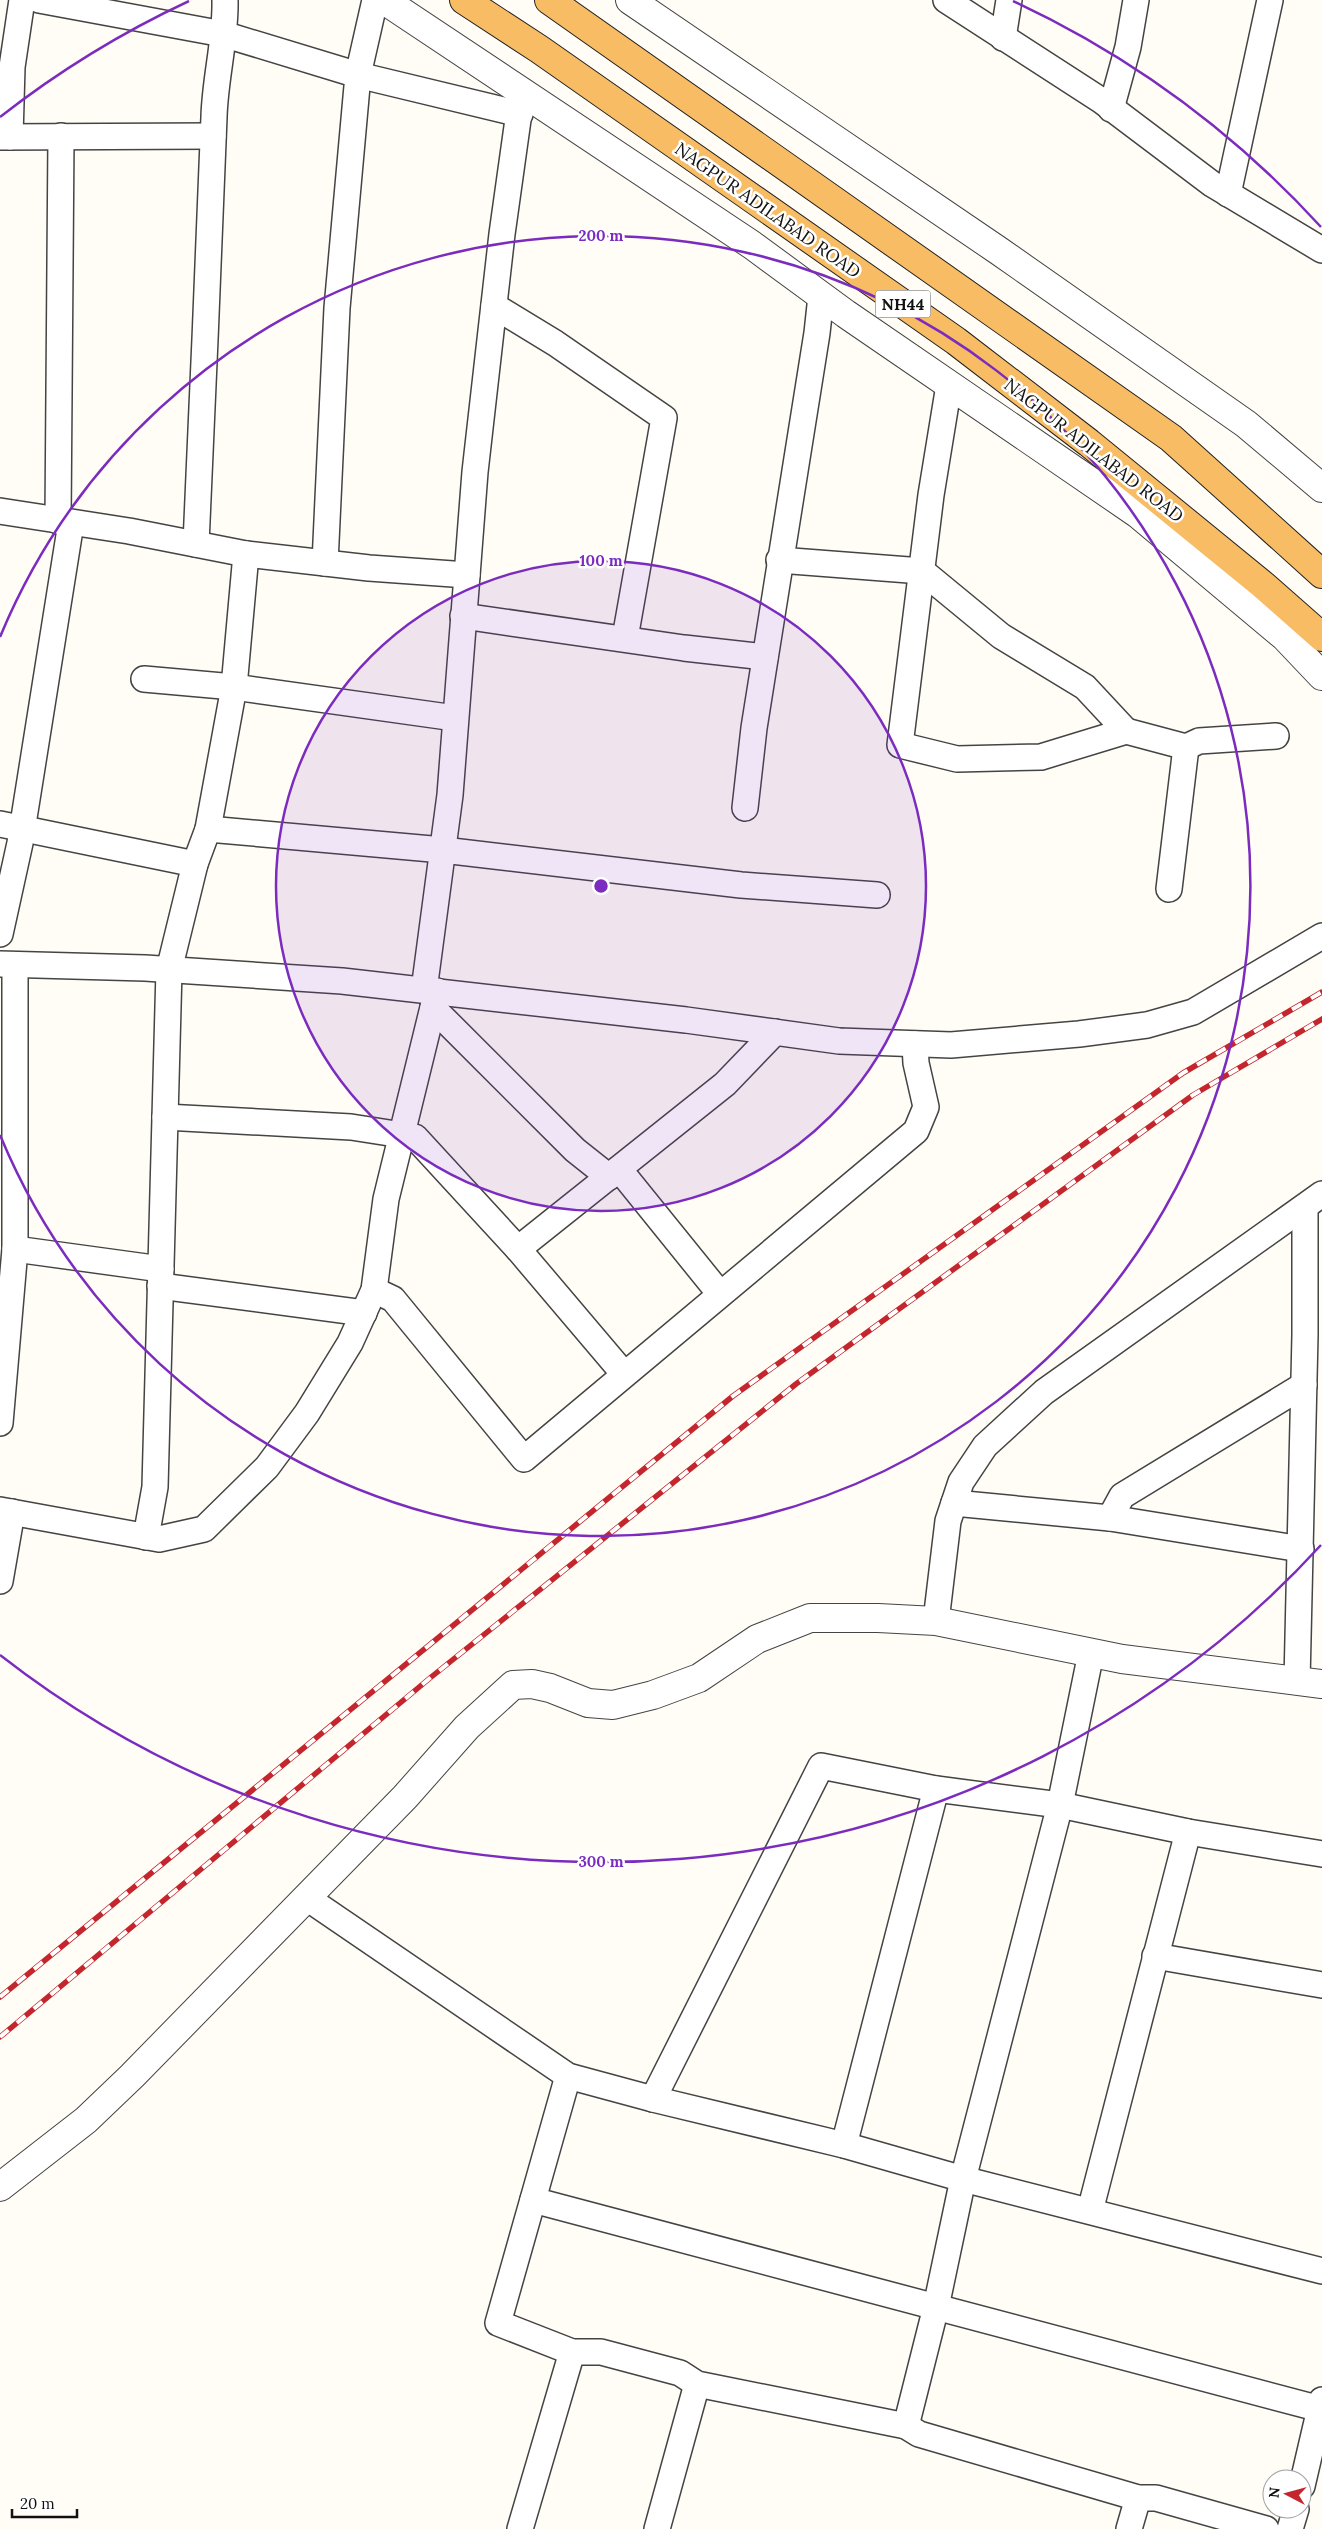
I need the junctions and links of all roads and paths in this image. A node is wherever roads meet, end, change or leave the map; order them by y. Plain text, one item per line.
1 (22, 0) edge
2 (38, 0) edge
3 (225, 0) edge
4 (375, 0) edge
5 (384, 0) edge
6 (464, 0) edge
7 (549, 0) edge
8 (630, 0) edge
9 (946, 0) edge
10 (1009, 0) edge
11 (1136, 0) edge
12 (1270, 0) edge
13 (223, 34) junction
14 (1003, 38) junction
15 (358, 75) junction
16 (521, 103) junction
17 (1111, 109) junction
18 (61, 136) junction
19 (213, 136) junction
20 (5, 137) edge
21 (1228, 194) junction
22 (1322, 250) edge
23 (821, 296) junction
24 (494, 306) junction
25 (949, 385) junction
26 (1322, 488) edge
27 (0, 512) edge
28 (65, 522) junction
29 (196, 544) junction
30 (246, 554) junction
31 (779, 560) junction
32 (325, 564) junction
33 (922, 571) junction
34 (1322, 574) edge
35 (467, 575) junction
36 (463, 616) junction
37 (1322, 637) edge
38 (625, 638) junction
39 (765, 657) junction
40 (1322, 676) edge
41 (144, 680) dead end
42 (234, 687) junction
43 (455, 718) junction
44 (1126, 731) junction
45 (1276, 736) dead end
46 (1186, 747) junction
47 (745, 808) dead end
48 (11, 825) edge
49 (208, 829) junction
50 (443, 850) junction
51 (196, 864) junction
52 (1169, 890) dead end
53 (877, 895) dead end
54 (0, 934) edge
55 (1322, 936) edge
56 (7, 964) edge
57 (169, 970) junction
58 (431, 996) junction
59 (775, 1032) junction
60 (915, 1044) junction
61 (165, 1117) junction
62 (401, 1134) junction
63 (614, 1173) junction
64 (1313, 1201) edge
65 (15, 1249) junction
66 (518, 1249) junction
67 (160, 1278) junction
68 (374, 1290) junction
69 (720, 1294) junction
70 (364, 1313) junction
71 (624, 1374) junction
72 (1304, 1385) junction
73 (0, 1423) edge
74 (954, 1504) junction
75 (6, 1511) edge
76 (1110, 1518) junction
77 (146, 1537) junction
78 (1301, 1549) junction
79 (0, 1581) edge
80 (936, 1621) junction
81 (1091, 1652) junction
82 (1310, 1682) edge
83 (936, 1789) junction
84 (1060, 1806) junction
85 (1188, 1832) junction
86 (1322, 1854) edge
87 (307, 1898) junction
88 (1155, 1956) junction
89 (1322, 1985) edge
90 (568, 2076) junction
91 (653, 2099) junction
92 (844, 2145) junction
93 (962, 2179) junction
94 (0, 2187) edge
95 (533, 2200) junction
96 (1090, 2211) junction
97 (1322, 2271) edge
98 (936, 2307) junction
99 (572, 2352) junction
100 (697, 2384) junction
101 (1321, 2404) edge
102 (906, 2426) junction
103 (1306, 2469) edge
104 (1138, 2498) junction
105 (520, 2529) edge
106 (657, 2529) edge
107 (1129, 2529) edge
108 (1266, 2529) edge

1 - 20 street
2 - 13 street
3 - 13 street
4 - 15 street
5 - 16 street
6 - 37 highway, NAGPUR ADILABAD ROAD / NH44
7 - 34 highway, NH44
8 - 26 street
9 - 14 street
10 - 14 street
11 - 17 street
12 - 21 street
13 - 15 street
13 - 19 street
14 - 17 street
15 - 16 street
15 - 32 street
16 - 23 street
16 - 24 street
17 - 21 street
18 - 19 street
18 - 20 street
18 - 28 street
19 - 29 street
21 - 22 street
23 - 25 street
23 - 31 street
24 - 35 street
24 - 38 street
25 - 33 street
25 - 40 street
27 - 28 street
28 - 29 street
28 - 48 street
29 - 30 street
30 - 32 street
30 - 42 street
31 - 33 street
31 - 39 street
32 - 35 street
33 - 44 street
33 - 44 street
35 - 36 street
36 - 38 street
36 - 43 street
38 - 39 street
39 - 47 street
41 - 42 street
42 - 43 street
42 - 49 street
43 - 50 street
44 - 46 street
45 - 46 street
46 - 52 street
48 - 51 street
48 - 54 street
49 - 50 street
49 - 51 street
50 - 53 street
50 - 58 street
51 - 57 street
55 - 60 street
56 - 57 street
56 - 65 street
57 - 58 street
57 - 61 street
58 - 59 street
58 - 62 street
58 - 63 street
59 - 60 street
59 - 63 street
60 - 69 street
61 - 62 street
61 - 67 street
62 - 66 street
62 - 68 street
63 - 66 street
63 - 69 street
64 - 72 street
64 - 74 street
65 - 67 street
65 - 73 street
66 - 71 street
67 - 70 street
67 - 77 street
68 - 70 street
68 - 71 street
69 - 71 street
70 - 77 street
72 - 76 street
72 - 78 street
74 - 76 street
74 - 80 street
75 - 77 street
75 - 79 street
76 - 78 street
78 - 82 street
80 - 81 street
80 - 87 street
81 - 82 street
81 - 84 street
83 - 84 street
83 - 91 street
83 - 92 street
84 - 85 street
84 - 93 street
85 - 86 street
85 - 88 street
87 - 90 street
87 - 94 street
88 - 89 street
88 - 96 street
90 - 91 street
90 - 95 street
91 - 92 street
92 - 93 street
93 - 96 street
93 - 98 street
95 - 98 street
95 - 99 street
96 - 97 street
98 - 101 street
98 - 102 street
99 - 100 street
99 - 105 street
100 - 102 street
100 - 106 street
101 - 103 street
102 - 104 street
104 - 107 street
104 - 108 street

